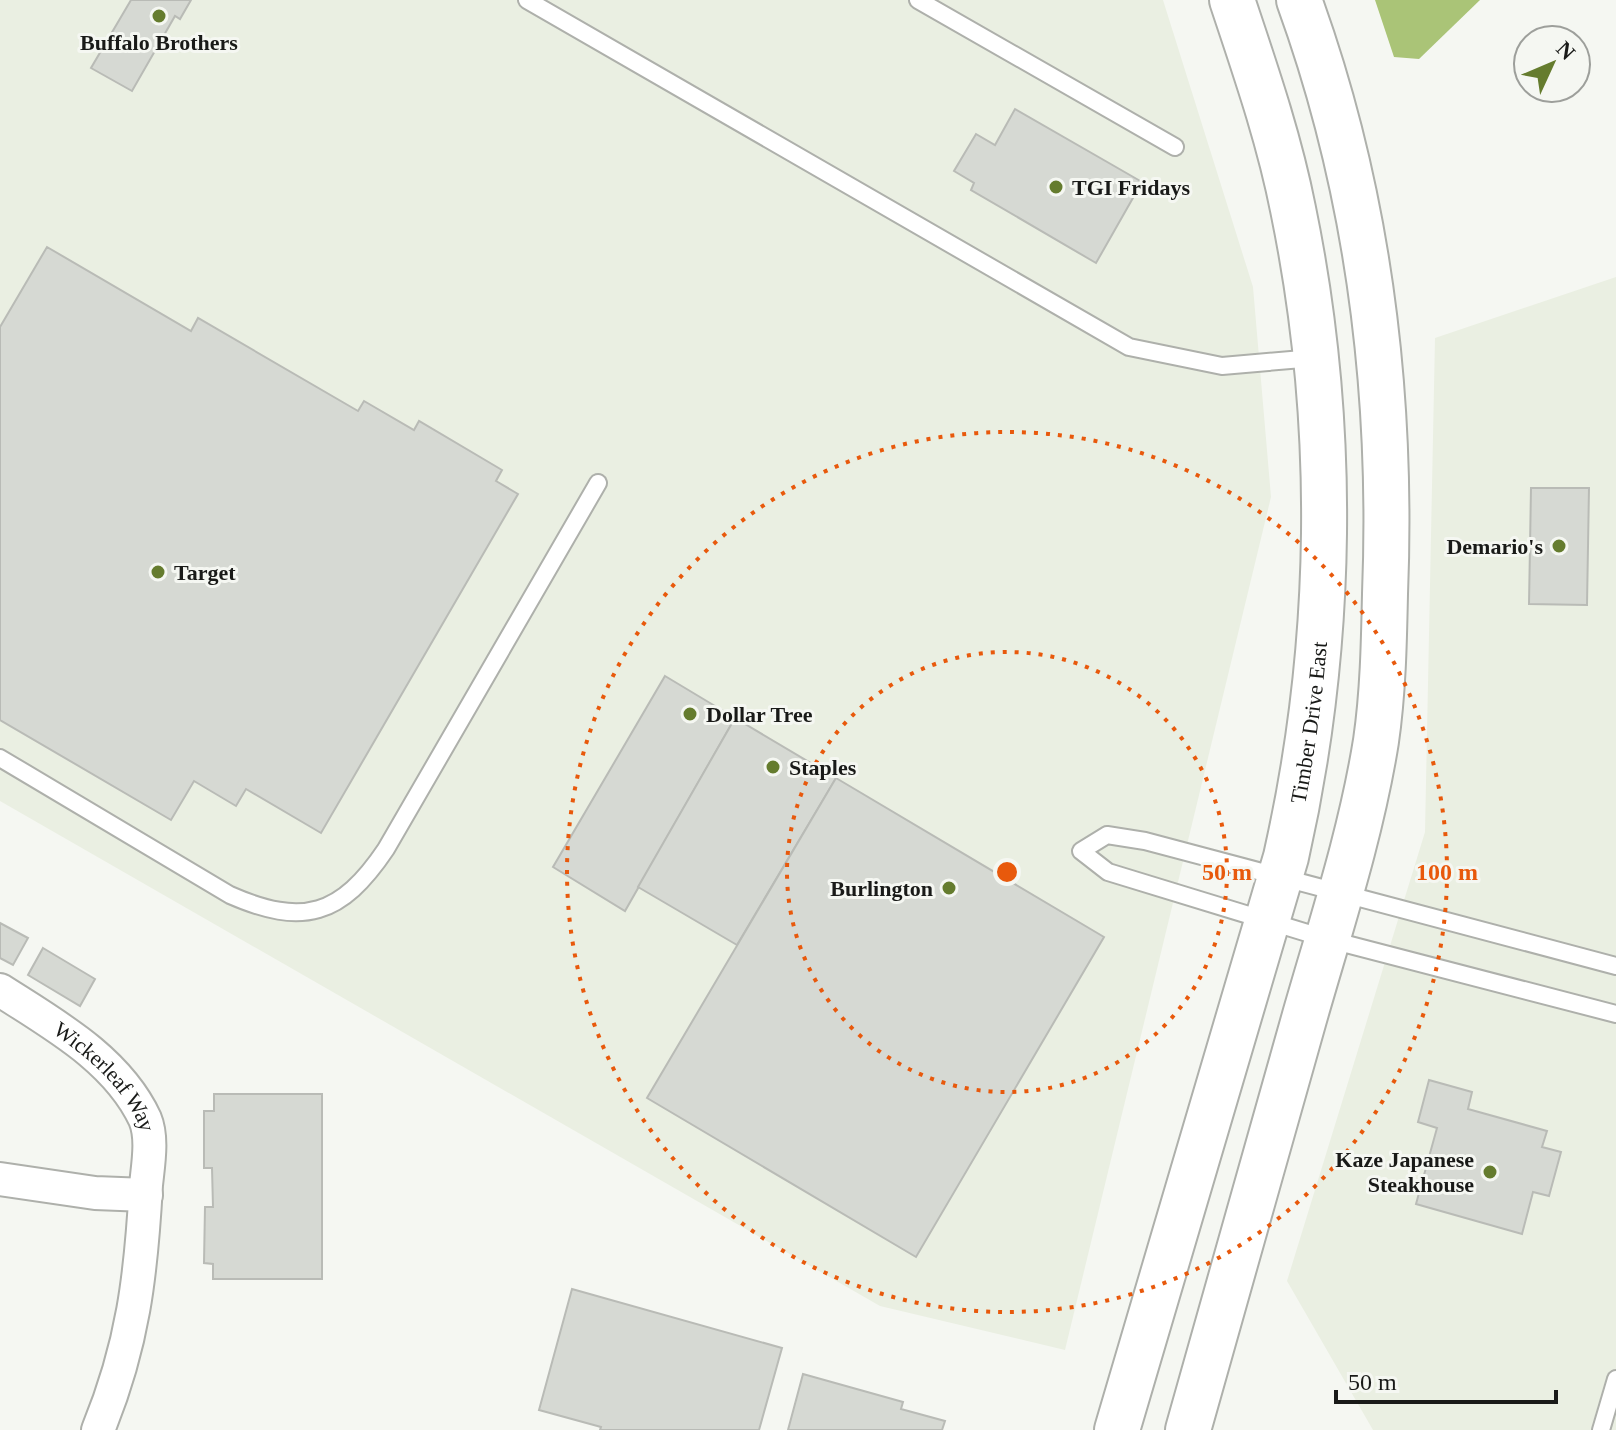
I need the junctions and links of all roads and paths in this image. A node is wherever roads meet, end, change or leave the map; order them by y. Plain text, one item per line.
1 (527, 0) edge
2 (918, 0) edge
3 (1232, 0) edge
4 (1299, 0) edge
5 (1175, 147) dead end
6 (1316, 358) junction
7 (598, 483) dead end
8 (0, 758) edge
9 (1281, 875) junction
10 (1341, 890) junction
11 (1268, 920) junction
12 (1327, 939) junction
13 (1616, 966) edge
14 (0, 990) edge
15 (1616, 1014) edge
16 (0, 1179) edge
17 (146, 1195) junction
18 (1616, 1379) edge
19 (98, 1430) edge
20 (1117, 1430) edge
21 (1188, 1430) edge
22 (1601, 1430) edge

1 - 6 lane
2 - 5 lane
3 - 6 street, Timber Drive East
4 - 10 street
6 - 9 street, Timber Drive East
7 - 8 lane
9 - 10 lane
9 - 11 street, Timber Drive East
9 - 11 lane
10 - 12 street
10 - 13 lane
11 - 12 lane
11 - 20 street, Timber Drive East
12 - 15 lane
12 - 21 street
14 - 17 street, Wickerleaf Way
16 - 17 street
17 - 19 street, Wickerleaf Way
18 - 22 lane

